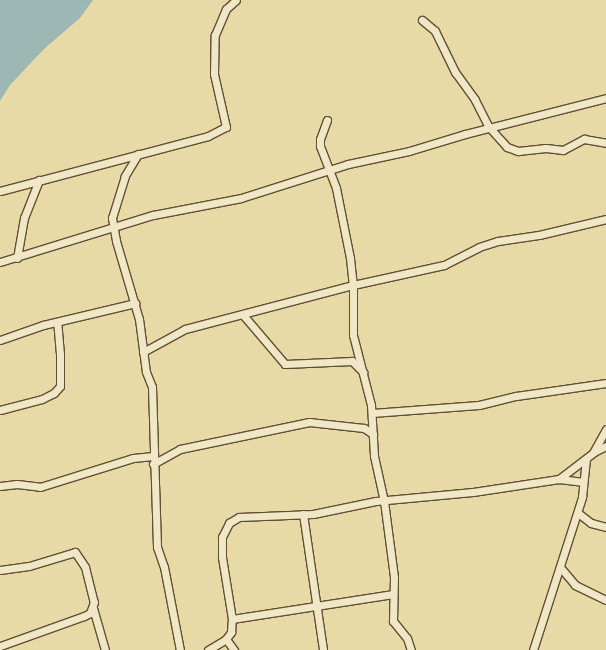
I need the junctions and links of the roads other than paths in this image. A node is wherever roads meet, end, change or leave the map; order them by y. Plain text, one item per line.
1 (236, 0) edge
2 (422, 20) dead end
3 (606, 98) edge
4 (326, 120) dead end
5 (489, 128) junction
6 (606, 143) edge
7 (138, 154) junction
8 (328, 172) junction
9 (39, 180) junction
10 (0, 191) edge
11 (606, 219) edge
12 (114, 228) junction
13 (18, 258) junction
14 (0, 262) edge
15 (353, 285) junction
16 (135, 303) junction
17 (244, 316) junction
18 (57, 322) junction
19 (0, 340) edge
20 (142, 352) junction
21 (365, 374) junction
22 (606, 383) edge
23 (0, 410) edge
24 (372, 413) junction
25 (606, 429) edge
26 (373, 434) junction
27 (606, 446) edge
28 (594, 452) junction
29 (153, 456) junction
30 (586, 459) junction
31 (153, 464) junction
32 (559, 479) junction
33 (582, 482) junction
34 (0, 486) edge
35 (384, 500) junction
36 (578, 513) junction
37 (303, 514) junction
38 (606, 527) edge
39 (560, 567) junction
40 (0, 570) edge
41 (393, 594) junction
42 (606, 600) edge
43 (317, 606) junction
44 (93, 608) junction
45 (232, 620) junction
46 (226, 639) junction
47 (4, 647) edge
48 (105, 650) edge
49 (180, 650) edge
50 (208, 650) edge
51 (234, 650) edge
52 (323, 650) edge
53 (411, 650) edge
54 (533, 650) edge

1 - 7 street
2 - 5 street
3 - 5 street
4 - 8 street
5 - 6 street
5 - 8 street
7 - 9 street
7 - 12 street
8 - 12 street
8 - 15 street
9 - 10 street
9 - 13 street
11 - 15 street
12 - 13 street
12 - 16 street
13 - 14 street
15 - 17 street
15 - 21 street
16 - 18 street
16 - 20 street
17 - 20 street
17 - 21 street
18 - 19 street
18 - 23 street
20 - 29 street
21 - 24 street
22 - 24 street
24 - 26 street
25 - 28 street
26 - 31 street
26 - 35 street
27 - 28 street
28 - 30 street
29 - 31 street
29 - 34 street
30 - 32 street
30 - 33 street
31 - 49 street
32 - 33 street
32 - 35 street
33 - 36 street
35 - 37 street
35 - 41 street
36 - 38 street
36 - 39 street
37 - 43 street
37 - 45 street
39 - 42 street
39 - 54 street
40 - 44 street
41 - 43 street
41 - 53 street
43 - 45 street
43 - 52 street
44 - 47 street
44 - 48 street
45 - 46 street
46 - 50 street
46 - 51 street

